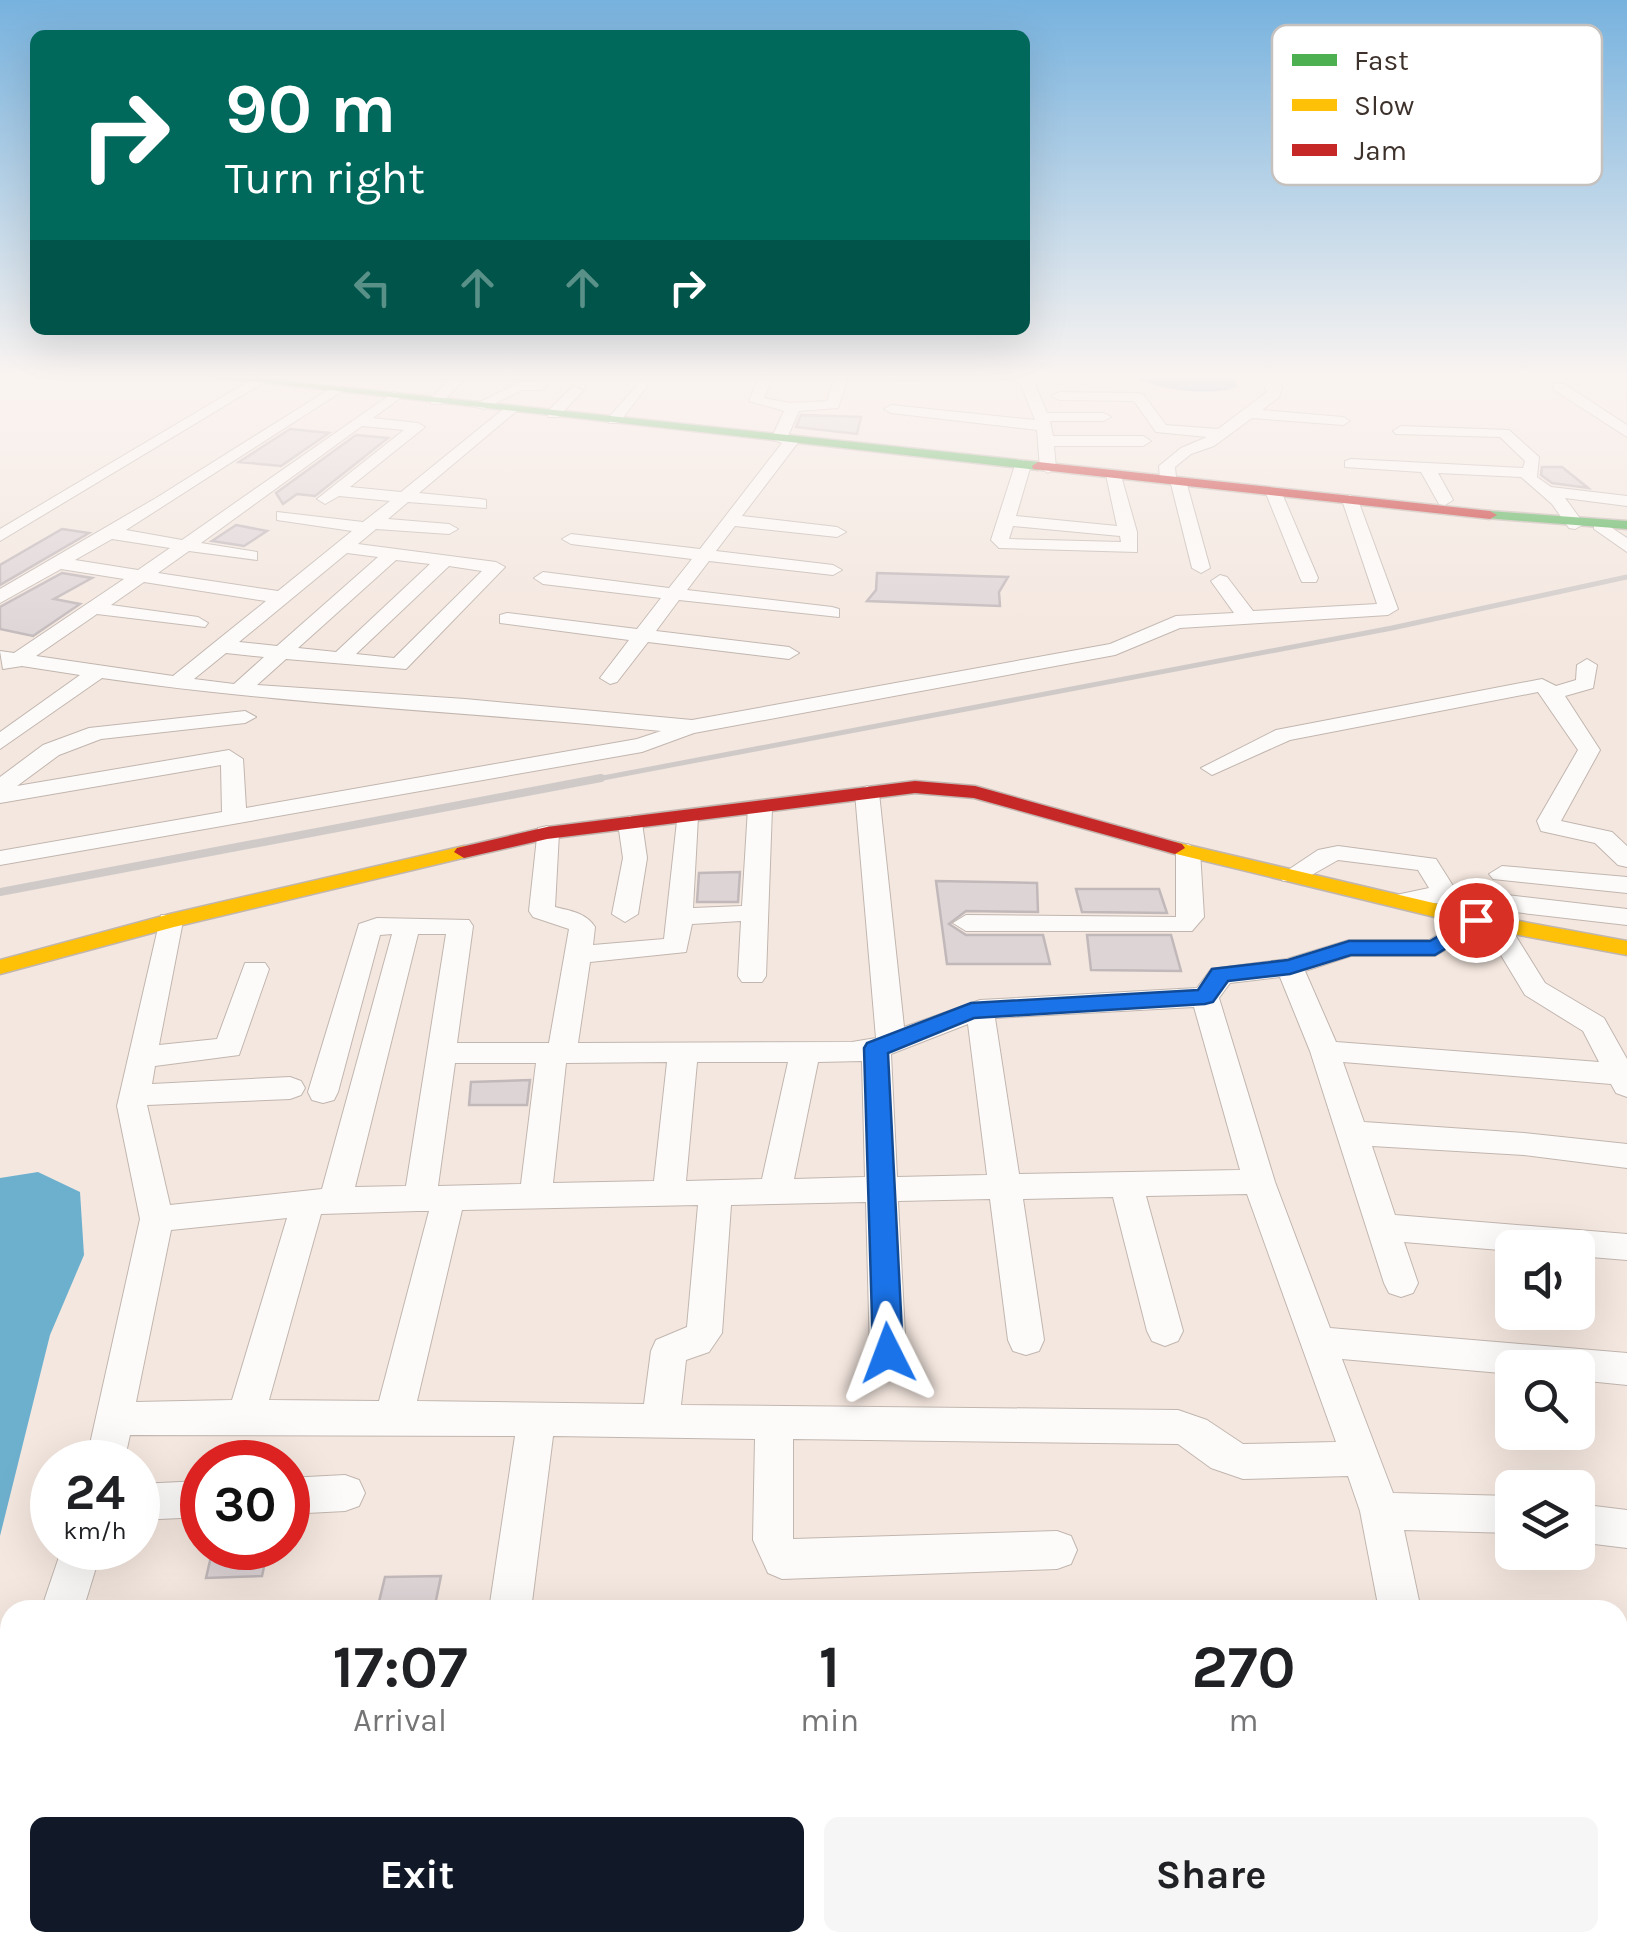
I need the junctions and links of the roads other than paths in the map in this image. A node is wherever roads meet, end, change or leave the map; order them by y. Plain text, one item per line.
1 (114, 466) edge
2 (216, 466) edge
3 (293, 466) edge
4 (369, 466) edge
5 (406, 466) edge
6 (442, 466) edge
7 (768, 466) edge
8 (1023, 466) edge
9 (1032, 466) edge
10 (1114, 466) edge
11 (1167, 466) edge
12 (1390, 466) edge
13 (1531, 466) edge
14 (290, 468) junction
15 (1048, 468) joint
16 (1428, 468) junction
17 (438, 469) junction
18 (1528, 473) junction
19 (358, 474) junction
20 (1111, 474) junction
21 (1173, 480) junction
22 (1546, 490) junction
23 (1273, 491) junction
24 (402, 498) junction
25 (1350, 500) junction
26 (1444, 500) dead end
27 (1627, 501) edge
28 (480, 504) dead end
29 (284, 516) dead end
30 (731, 520) junction
31 (1575, 524) junction
32 (1600, 524) junction
33 (1627, 525) edge
34 (449, 529) dead end
35 (4, 531) edge
36 (837, 532) dead end
37 (109, 533) junction
38 (358, 533) junction
39 (571, 539) dead end
40 (424, 540) dead end
41 (185, 546) junction
42 (1627, 547) edge
43 (392, 553) junction
44 (706, 554) junction
45 (251, 556) dead end
46 (445, 560) junction
47 (58, 563) junction
48 (1201, 568) dead end
49 (833, 570) dead end
50 (142, 575) junction
51 (543, 578) dead end
52 (1309, 578) dead end
53 (1220, 581) dead end
54 (676, 592) junction
55 (0, 596) edge
56 (278, 597) junction
57 (94, 608) junction
58 (832, 613) dead end
59 (1248, 618) junction
60 (507, 619) dead end
61 (198, 622) dead end
62 (642, 636) junction
63 (221, 646) junction
64 (278, 653) junction
65 (789, 653) dead end
66 (341, 658) junction
67 (5, 663) edge
68 (1588, 665) dead end
69 (96, 673) junction
70 (610, 678) dead end
71 (177, 684) junction
72 (239, 690) junction
73 (1552, 692) junction
74 (245, 717) dead end
75 (692, 727) junction
76 (0, 742) edge
77 (1212, 768) dead end
78 (0, 788) edge
79 (867, 793) junction
80 (0, 796) edge
81 (760, 808) junction
82 (234, 816) junction
83 (686, 817) junction
84 (630, 823) junction
85 (547, 833) junction
86 (1188, 851) junction
87 (0, 858) edge
88 (1627, 860) edge
89 (1502, 874) dead end
90 (1292, 876) junction
91 (1627, 885) edge
92 (1446, 896) junction
93 (1405, 900) junction
94 (755, 913) junction
95 (625, 914) dead end
96 (681, 916) junction
97 (1627, 917) edge
98 (170, 921) junction
99 (966, 922) dead end
100 (1486, 922) junction
101 (408, 926) junction
102 (1624, 953) edge
103 (577, 955) junction
104 (0, 967) edge
105 (1290, 967) junction
106 (255, 969) dead end
107 (752, 976) dead end
108 (1205, 997) junction
109 (980, 1009) junction
110 (884, 1046) junction
111 (1326, 1051) junction
112 (683, 1052) junction
113 (443, 1053) junction
114 (557, 1053) junction
115 (806, 1053) junction
116 (142, 1057) junction
117 (1624, 1080) edge
118 (290, 1088) dead end
119 (323, 1092) dead end
120 (134, 1095) junction
121 (1352, 1133) junction
122 (1627, 1156) edge
123 (1259, 1182) junction
124 (1128, 1186) junction
125 (1008, 1189) junction
126 (880, 1192) junction
127 (775, 1193) junction
128 (715, 1194) junction
129 (536, 1195) junction
130 (669, 1195) junction
131 (435, 1198) junction
132 (321, 1202) junction
133 (157, 1219) junction
134 (1383, 1226) junction
135 (1627, 1247) edge
136 (1402, 1284) dead end
137 (1164, 1331) dead end
138 (1026, 1340) dead end
139 (1321, 1342) junction
140 (888, 1353) dead end
141 (1627, 1369) edge
142 (246, 1416) junction
143 (394, 1417) junction
144 (538, 1418) junction
145 (114, 1419) junction
146 (661, 1419) junction
147 (774, 1420) junction
148 (109, 1440) edge
149 (1361, 1458) junction
150 (345, 1494) dead end
151 (310, 1495) edge
152 (1380, 1511) junction
153 (1495, 1514) edge
154 (1595, 1525) edge
155 (1627, 1529) edge
156 (1056, 1550) dead end
157 (75, 1570) edge
158 (65, 1600) edge
159 (511, 1600) edge
160 (1398, 1600) edge

1 - 35 street
2 - 37 street
3 - 14 street
4 - 19 street
5 - 17 street
6 - 17 street
7 - 30 street
8 - 20 street
9 - 15 main road
10 - 20 street
11 - 21 street
12 - 16 street
13 - 18 street
14 - 19 street
14 - 41 street
15 - 20 main road
16 - 18 street
16 - 26 street
17 - 24 street
18 - 22 street
19 - 24 street
20 - 21 main road
21 - 23 main road
21 - 48 street
22 - 27 street
22 - 31 street
23 - 25 main road
23 - 52 street
24 - 28 street
24 - 38 street
25 - 31 main road
25 - 59 street
29 - 38 street
30 - 36 street
30 - 44 street
31 - 32 main road
32 - 33 main road
32 - 42 street
34 - 38 street
37 - 41 street
37 - 47 street
38 - 40 street
38 - 43 street
38 - 56 street
39 - 44 street
41 - 45 street
41 - 50 street
43 - 46 street
43 - 64 street
44 - 49 street
44 - 54 street
46 - 66 street
46 - 66 street
47 - 50 street
47 - 55 street
50 - 56 street
50 - 57 street
51 - 54 street
53 - 59 street
54 - 58 street
54 - 62 street
56 - 63 street
57 - 61 street
57 - 67 street
59 - 75 street
60 - 62 street
62 - 65 street
62 - 70 street
63 - 64 street
63 - 71 street
64 - 66 street
64 - 72 street
67 - 69 street
68 - 73 street
69 - 71 street
69 - 76 street
71 - 72 street
72 - 75 street
73 - 77 street
73 - 88 street
74 - 78 street
75 - 82 street
79 - 81 main road
79 - 86 main road
79 - 110 street
80 - 82 street
81 - 83 main road
81 - 94 street
82 - 87 street
83 - 84 main road
83 - 96 street
84 - 85 main road
84 - 95 street
85 - 98 main road
85 - 103 street
86 - 90 main road
86 - 99 street
89 - 91 street
90 - 92 street
90 - 93 main road
92 - 93 street
92 - 97 street
93 - 100 main road
94 - 96 street
94 - 107 street
96 - 103 street
98 - 104 main road
98 - 116 street
100 - 102 main road
100 - 105 street
100 - 117 street
101 - 113 street
101 - 119 street
101 - 132 street
103 - 114 street
105 - 108 street
105 - 111 street
106 - 116 street
108 - 109 street
108 - 123 street
109 - 110 street
109 - 125 street
110 - 115 street
110 - 126 street
111 - 117 street
111 - 121 street
112 - 114 street
112 - 115 street
112 - 130 street
113 - 114 street
113 - 131 street
114 - 129 street
115 - 127 street
116 - 120 street
118 - 120 street
120 - 133 street
121 - 122 street
121 - 134 street
123 - 124 street
123 - 139 street
124 - 125 street
124 - 137 street
125 - 126 street
125 - 138 street
126 - 127 street
126 - 140 street
127 - 128 street
128 - 130 street
128 - 146 street
129 - 130 street
129 - 131 street
131 - 132 street
131 - 143 street
132 - 133 street
132 - 142 street
133 - 145 street
134 - 135 street
134 - 136 street
139 - 141 street
139 - 149 street
142 - 143 street
142 - 145 street
143 - 144 street
144 - 146 street
144 - 159 street
145 - 148 street
146 - 147 street
147 - 149 street
147 - 156 street
149 - 152 street
150 - 151 street
152 - 153 street
152 - 160 street
154 - 155 street
157 - 158 street

